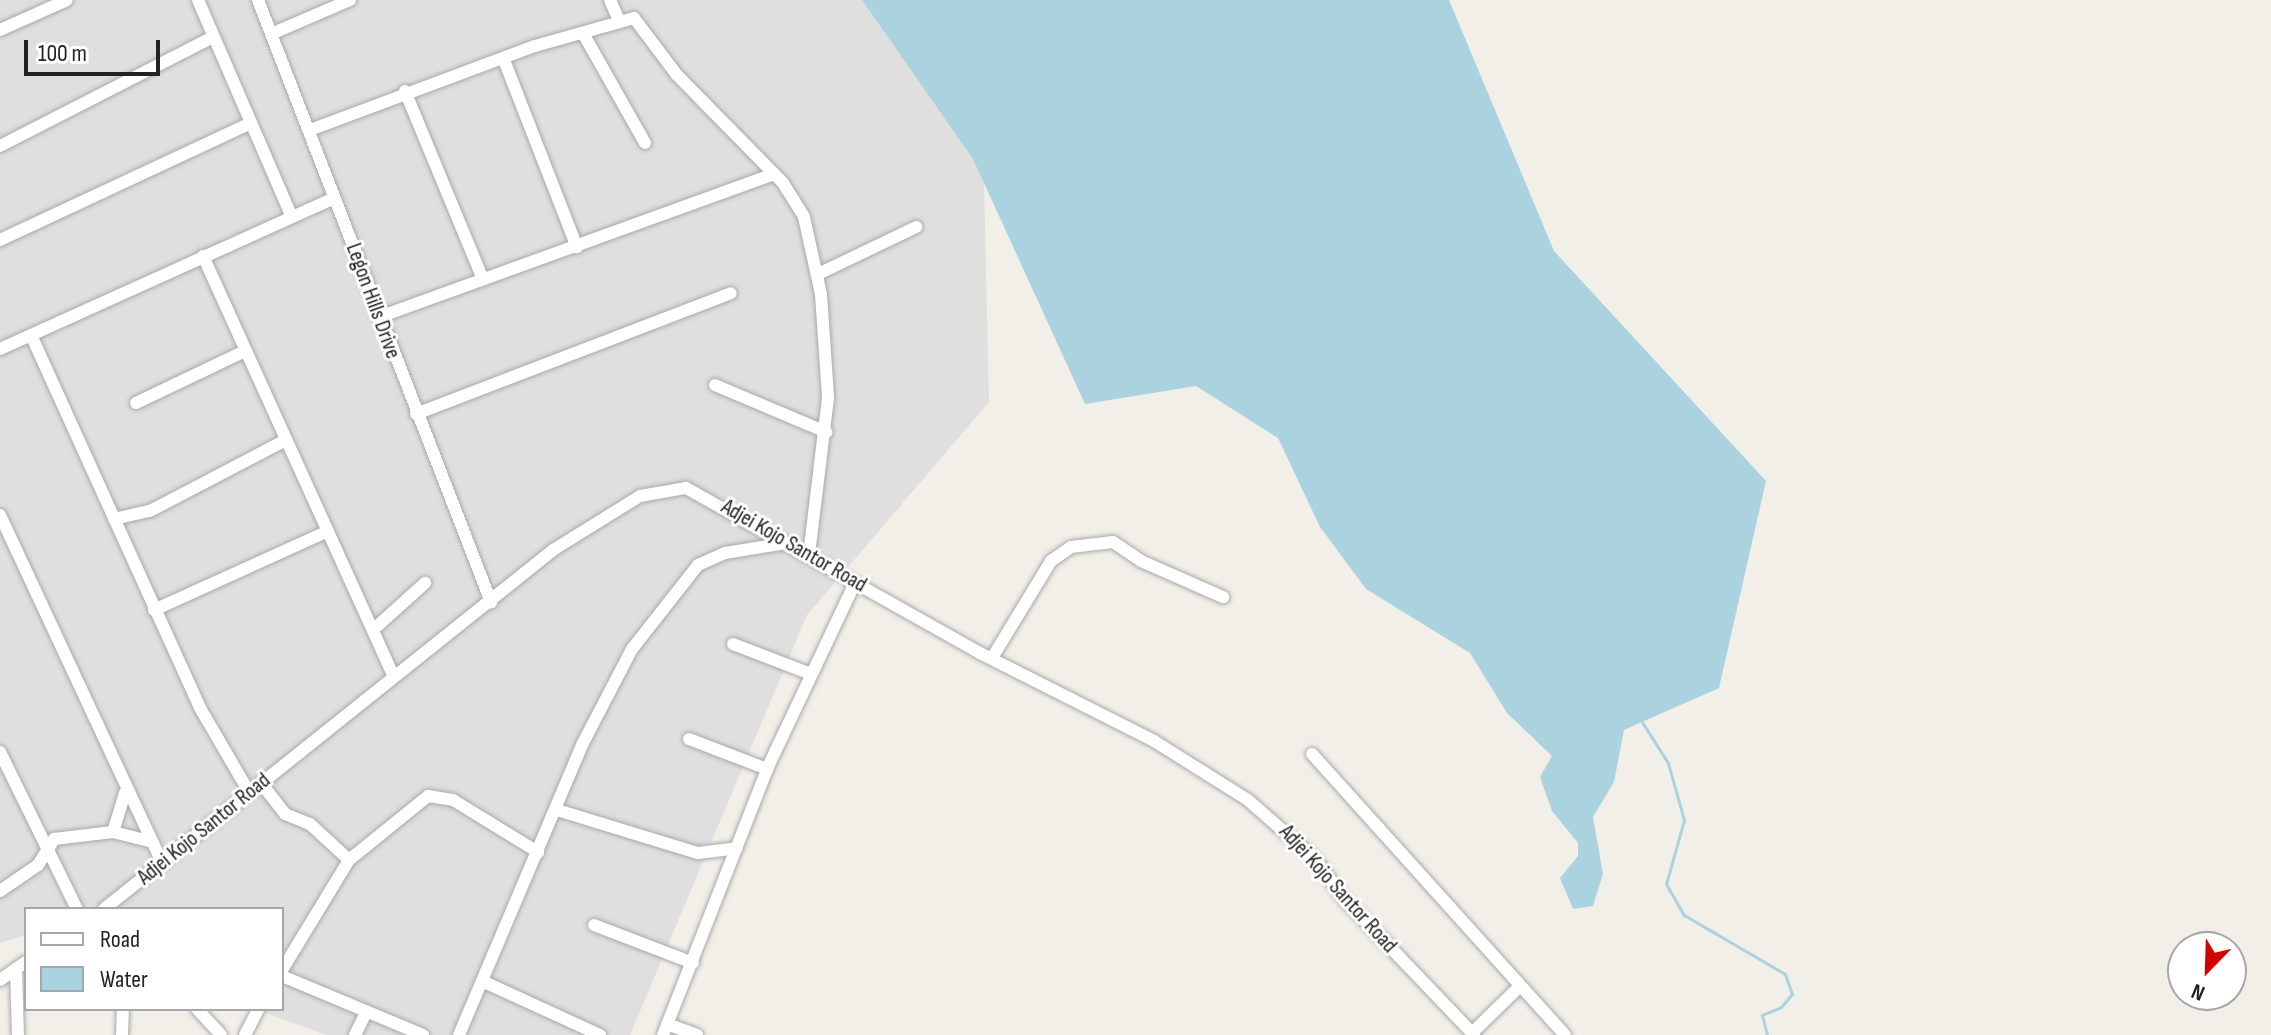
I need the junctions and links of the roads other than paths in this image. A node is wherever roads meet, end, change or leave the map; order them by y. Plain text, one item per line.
1 (67, 0) edge
2 (198, 0) edge
3 (258, 0) edge
4 (350, 0) edge
5 (610, 0) edge
6 (619, 20) junction
7 (0, 30) edge
8 (271, 34) junction
9 (584, 35) junction
10 (213, 37) junction
11 (504, 60) junction
12 (405, 91) junction
13 (249, 124) junction
14 (310, 130) junction
15 (645, 143) dead end
16 (0, 146) edge
17 (774, 174) junction
18 (335, 198) junction
19 (291, 215) junction
20 (916, 227) dead end
21 (0, 240) edge
22 (577, 247) junction
23 (203, 256) junction
24 (818, 274) junction
25 (483, 279) junction
26 (731, 293) dead end
27 (379, 317) junction
28 (31, 335) junction
29 (0, 349) edge
30 (243, 352) junction
31 (715, 385) dead end
32 (136, 403) dead end
33 (416, 414) junction
34 (826, 432) junction
35 (286, 440) junction
36 (0, 515) edge
37 (114, 519) junction
38 (328, 531) junction
39 (787, 543) junction
40 (809, 555) junction
41 (425, 583) dead end
42 (855, 583) junction
43 (1223, 597) dead end
44 (491, 602) junction
45 (154, 610) junction
46 (374, 629) junction
47 (733, 644) dead end
48 (992, 658) junction
49 (808, 673) junction
50 (393, 674) junction
51 (689, 739) dead end
52 (0, 752) edge
53 (1312, 754) dead end
54 (767, 769) junction
55 (261, 783) junction
56 (249, 792) junction
57 (125, 793) junction
58 (557, 810) junction
59 (113, 832) junction
60 (149, 841) junction
61 (737, 848) junction
62 (46, 852) junction
63 (538, 852) junction
64 (349, 860) junction
65 (162, 863) junction
66 (0, 891) edge
67 (76, 907) edge
68 (107, 907) edge
69 (594, 925) dead end
70 (693, 963) junction
71 (21, 965) edge
72 (284, 967) edge
73 (284, 977) edge
74 (0, 980) edge
75 (482, 981) junction
76 (1520, 986) junction
77 (123, 1011) edge
78 (199, 1011) edge
79 (257, 1011) edge
80 (366, 1012) junction
81 (665, 1029) edge
82 (1473, 1034) edge
83 (18, 1035) edge
84 (122, 1035) edge
85 (221, 1035) edge
86 (245, 1035) edge
87 (355, 1035) edge
88 (423, 1035) edge
89 (459, 1035) edge
90 (600, 1035) edge
91 (697, 1035) edge
92 (1565, 1035) edge

1 - 7 street
2 - 10 street
3 - 8 street, Legon Hills Drive
4 - 8 street
5 - 6 street
6 - 9 street
6 - 17 street
8 - 14 street, Legon Hills Drive
9 - 11 street
9 - 15 street
10 - 13 street
10 - 16 street
11 - 12 street
11 - 22 street
12 - 14 street
12 - 25 street
13 - 19 street
13 - 21 street
14 - 18 street, Legon Hills Drive
17 - 22 street
17 - 24 street
18 - 19 street
18 - 27 street, Legon Hills Drive
19 - 23 street
20 - 24 street
22 - 25 street
23 - 28 street
23 - 30 street
24 - 34 street
25 - 27 street
26 - 33 street
27 - 33 street, Legon Hills Drive
28 - 29 street
28 - 37 street
30 - 32 street
30 - 35 street
31 - 34 street
33 - 44 street, Legon Hills Drive
34 - 40 street
35 - 37 street
35 - 38 street
36 - 57 street
37 - 45 street
38 - 45 street
38 - 46 street
39 - 40 street, Adjei Kojo Santor Road
39 - 44 street, Adjei Kojo Santor Road
39 - 58 street
40 - 42 street, Adjei Kojo Santor Road
41 - 46 street
42 - 48 street, Adjei Kojo Santor Road
42 - 49 street
43 - 48 street
44 - 50 street, Adjei Kojo Santor Road
45 - 56 street
46 - 50 street
47 - 49 street
48 - 82 street, Adjei Kojo Santor Road
49 - 54 street
50 - 55 street, Adjei Kojo Santor Road
51 - 54 street
52 - 62 street
53 - 76 street
54 - 61 street
55 - 56 street, Adjei Kojo Santor Road
55 - 64 street
56 - 65 street, Adjei Kojo Santor Road
57 - 59 street
57 - 60 street
58 - 61 street
58 - 63 street
59 - 60 street
59 - 62 street
60 - 65 street
61 - 70 street
62 - 66 street
62 - 67 street
63 - 64 street
63 - 75 street
64 - 72 street
65 - 68 street, Adjei Kojo Santor Road
69 - 70 street
70 - 81 street
71 - 74 street
71 - 83 street
73 - 80 street
75 - 89 street
75 - 90 street
76 - 82 street
76 - 92 street
77 - 84 street
78 - 85 street
79 - 86 street
80 - 87 street
80 - 88 street
81 - 91 street

